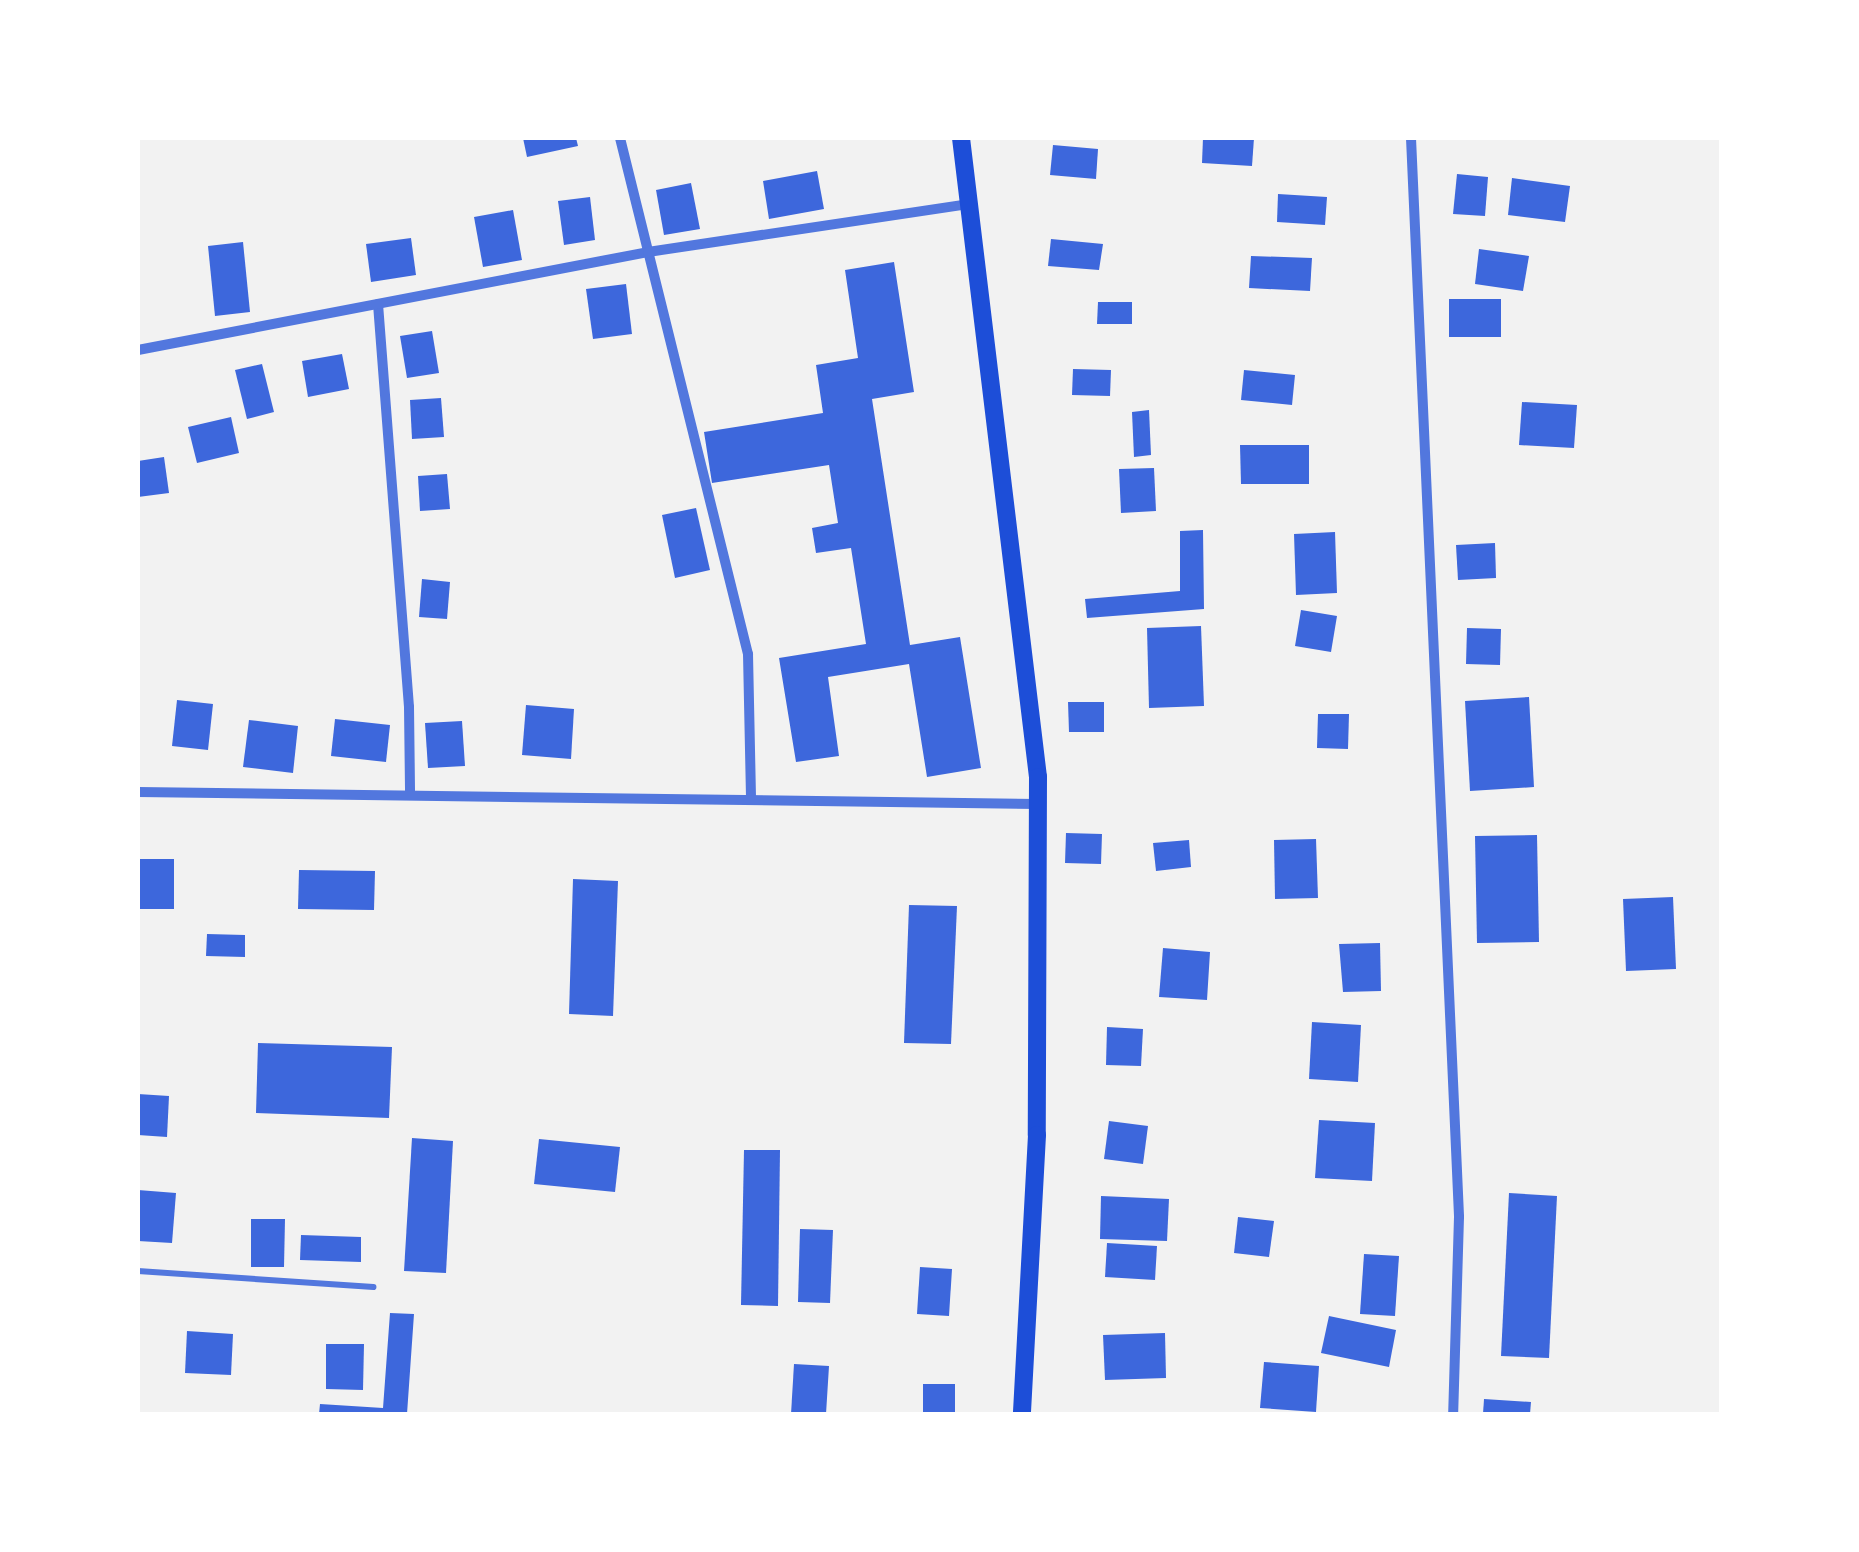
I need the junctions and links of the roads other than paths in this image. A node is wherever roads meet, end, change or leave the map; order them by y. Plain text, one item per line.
1 (620, 138) edge
2 (961, 138) edge
3 (1410, 138) edge
4 (972, 204) junction
5 (648, 252) junction
6 (378, 304) junction
7 (138, 350) edge
8 (138, 792) edge
9 (410, 795) junction
10 (751, 800) junction
11 (1038, 804) junction
12 (138, 1270) edge
13 (374, 1286) dead end
14 (1022, 1414) edge
15 (1454, 1414) edge

1 - 5 street
2 - 4 main road
3 - 15 street
4 - 5 street
4 - 11 main road
5 - 6 street
5 - 10 street
6 - 7 street
6 - 9 street
8 - 9 street
9 - 10 street
10 - 11 street
11 - 14 main road
12 - 13 lane

